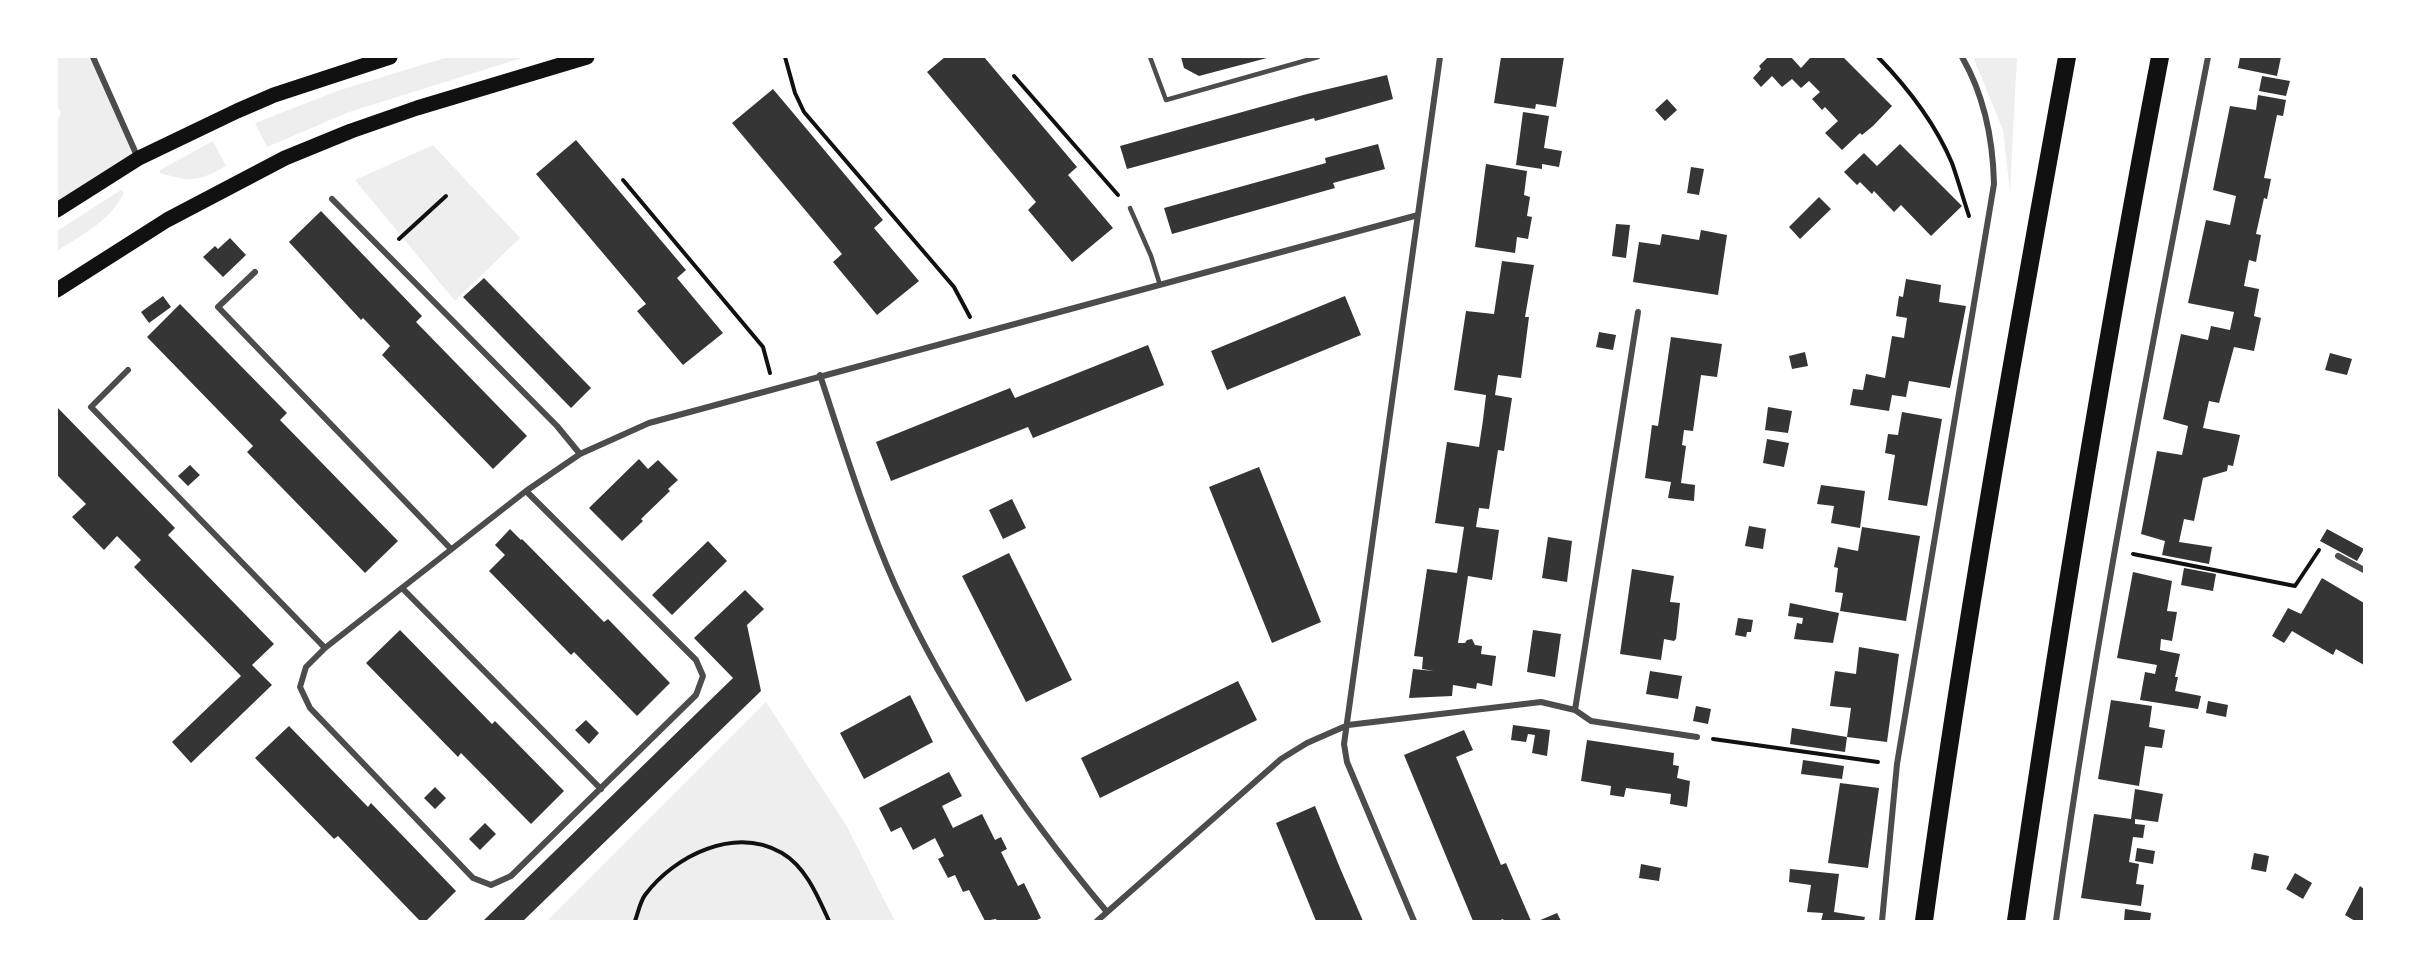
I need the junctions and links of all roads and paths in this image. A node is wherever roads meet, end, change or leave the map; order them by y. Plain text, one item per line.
1 (93, 57) edge
2 (390, 57) edge
3 (588, 57) edge
4 (785, 57) edge
5 (1150, 57) edge
6 (1318, 57) edge
7 (1440, 57) edge
8 (1878, 57) edge
9 (1962, 57) edge
10 (2067, 57) edge
11 (2160, 57) edge
12 (2208, 57) edge
13 (1014, 76) dead end
14 (139, 158) junction
15 (623, 180) dead end
16 (446, 195) dead end
17 (332, 199) dead end
18 (1130, 208) joint
19 (57, 210) edge
20 (1418, 215) junction
21 (385, 252) junction
22 (1982, 254) junction
23 (255, 272) dead end
24 (1160, 285) junction
25 (57, 290) edge
26 (1638, 312) dead end
27 (979, 335) junction
28 (128, 370) dead end
29 (820, 375) junction
30 (774, 389) junction
31 (580, 454) junction
32 (526, 491) junction
33 (451, 549) junction
34 (2114, 550) junction
35 (2338, 556) joint
36 (2364, 570) edge
37 (402, 588) junction
38 (325, 648) junction
39 (1575, 710) junction
40 (1348, 725) junction
41 (1697, 737) joint
42 (1897, 764) junction
43 (601, 789) junction
44 (1107, 912) junction
45 (635, 921) edge
46 (829, 921) edge
47 (1097, 921) edge
48 (1414, 921) edge
49 (1881, 921) edge
50 (1924, 921) edge
51 (2016, 921) edge
52 (2056, 921) edge

1 - 14 street
2 - 14 main road
3 - 25 main road
4 - 27 path
5 - 6 lane
7 - 20 street
8 - 22 path
9 - 22 street
10 - 50 highway
11 - 51 highway
12 - 34 street
13 - 18 path
14 - 19 main road
15 - 30 path
16 - 21 path
17 - 21 street
18 - 24 lane
20 - 24 street
20 - 40 street
21 - 31 street
22 - 42 street
23 - 33 street
24 - 27 street
26 - 39 street
27 - 29 street
28 - 38 street
29 - 30 street
29 - 44 street
30 - 31 street
31 - 32 street
32 - 33 street
32 - 43 street
33 - 37 street
34 - 35 path
34 - 52 street
35 - 36 street
37 - 38 street
37 - 43 street
38 - 43 street
39 - 40 street
39 - 41 street
40 - 44 street
40 - 48 street
41 - 42 path
42 - 49 street
44 - 47 street
45 - 46 path

